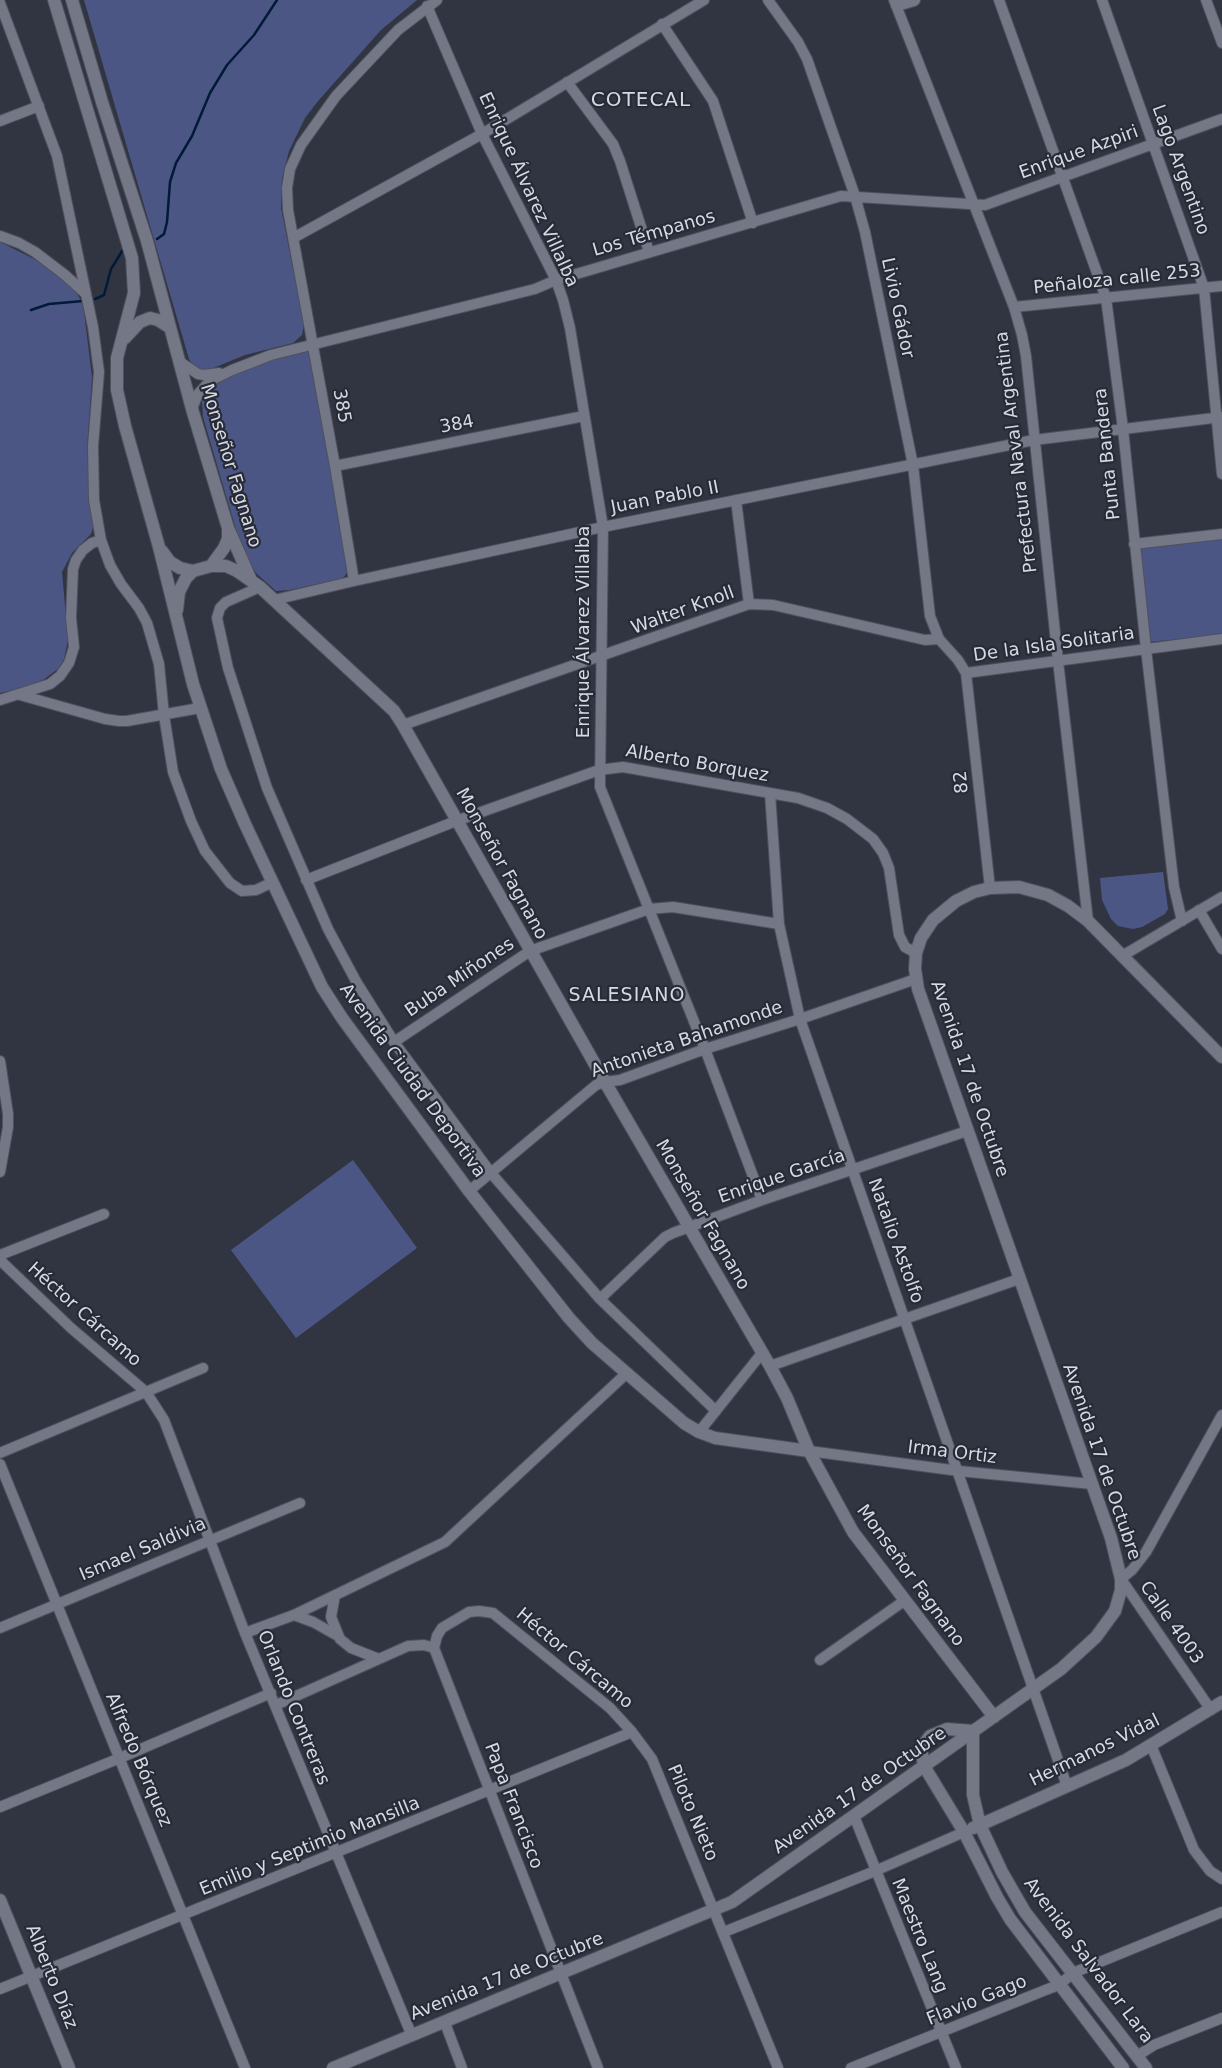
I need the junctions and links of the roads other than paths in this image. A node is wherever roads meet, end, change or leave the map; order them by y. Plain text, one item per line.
1 (54, 0) edge
2 (72, 0) edge
3 (437, 0) edge
4 (704, 0) edge
5 (768, 0) edge
6 (914, 0) edge
7 (999, 0) edge
8 (1102, 0) edge
9 (1206, 0) edge
10 (895, 2) edge
11 (0, 5) edge
12 (427, 6) junction
13 (662, 24) junction
14 (1222, 43) edge
15 (567, 82) junction
16 (39, 106) junction
17 (1222, 119) edge
18 (0, 121) edge
19 (482, 134) junction
20 (1154, 143) junction
21 (1063, 176) junction
22 (855, 196) junction
23 (974, 206) junction
24 (753, 223) junction
25 (0, 236) edge
26 (295, 237) junction
27 (650, 252) junction
28 (556, 280) junction
29 (1222, 286) edge
30 (1204, 288) junction
31 (85, 293) junction
32 (1106, 298) junction
33 (1014, 307) junction
34 (170, 327) junction
35 (313, 343) junction
36 (120, 344) junction
37 (180, 362) junction
38 (232, 370) junction
39 (192, 409) junction
40 (584, 416) junction
41 (1219, 417) edge
42 (1123, 429) junction
43 (1034, 440) junction
44 (336, 466) junction
45 (913, 466) junction
46 (1222, 474) edge
47 (736, 500) junction
48 (603, 527) junction
49 (228, 528) junction
50 (1222, 534) edge
51 (101, 540) junction
52 (1134, 544) junction
53 (160, 547) junction
54 (211, 566) junction
55 (194, 571) junction
56 (354, 581) junction
57 (256, 585) junction
58 (274, 600) junction
59 (749, 604) junction
60 (176, 617) junction
61 (939, 639) junction
62 (1222, 640) edge
63 (1146, 649) junction
64 (601, 657) junction
65 (1058, 661) junction
66 (966, 673) junction
67 (20, 695) junction
68 (0, 700) edge
69 (200, 708) junction
70 (164, 715) junction
71 (403, 725) junction
72 (599, 770) junction
73 (770, 793) junction
74 (456, 821) junction
75 (306, 880) junction
76 (273, 882) junction
77 (990, 888) junction
78 (1222, 897) edge
79 (649, 909) junction
80 (1199, 910) junction
81 (1182, 921) junction
82 (1088, 922) junction
83 (779, 924) junction
84 (1222, 949) edge
85 (530, 951) junction
86 (916, 953) junction
87 (1122, 956) junction
88 (916, 979) junction
89 (800, 1019) junction
90 (394, 1042) junction
91 (705, 1049) junction
92 (1222, 1058) edge
93 (0, 1061) edge
94 (605, 1082) junction
95 (3, 1095) edge
96 (967, 1130) junction
97 (852, 1171) junction
98 (0, 1172) edge
99 (491, 1173) junction
100 (469, 1191) junction
101 (762, 1200) junction
102 (104, 1214) dead end
103 (689, 1227) junction
104 (0, 1255) edge
105 (0, 1260) edge
106 (1019, 1279) junction
107 (600, 1299) junction
108 (905, 1319) junction
109 (762, 1353) junction
110 (770, 1366) junction
111 (204, 1368) dead end
112 (627, 1373) junction
113 (146, 1392) junction
114 (716, 1411) junction
115 (1222, 1415) edge
116 (699, 1432) junction
117 (809, 1451) junction
118 (0, 1453) edge
119 (0, 1464) edge
120 (958, 1471) junction
121 (1092, 1484) junction
122 (300, 1503) dead end
123 (211, 1540) junction
124 (1121, 1579) junction
125 (335, 1596) junction
126 (904, 1601) junction
127 (56, 1605) junction
128 (294, 1615) junction
129 (0, 1628) edge
130 (245, 1633) junction
131 (338, 1636) junction
132 (434, 1648) junction
133 (379, 1659) junction
134 (820, 1660) dead end
135 (1034, 1688) junction
136 (271, 1694) junction
137 (1222, 1702) edge
138 (276, 1705) junction
139 (1211, 1710) junction
140 (994, 1716) junction
141 (973, 1731) junction
142 (632, 1732) junction
143 (1152, 1745) junction
144 (120, 1758) junction
145 (924, 1766) junction
146 (1067, 1786) junction
147 (489, 1791) junction
148 (0, 1807) edge
149 (854, 1816) junction
150 (980, 1825) junction
151 (964, 1832) junction
152 (336, 1854) junction
153 (875, 1871) junction
154 (1222, 1879) edge
155 (0, 1900) edge
156 (715, 1910) junction
157 (1222, 1912) edge
158 (185, 1916) junction
159 (724, 1932) junction
160 (1073, 1973) junction
161 (562, 1974) junction
162 (32, 1976) junction
163 (1059, 1985) junction
164 (0, 1989) edge
165 (1222, 2018) edge
166 (445, 2023) junction
167 (942, 2032) junction
168 (412, 2036) junction
169 (1137, 2056) junction
170 (68, 2068) edge
171 (245, 2068) edge
172 (333, 2068) edge
173 (462, 2068) edge
174 (598, 2068) edge
175 (778, 2068) edge
176 (851, 2068) edge
177 (956, 2068) edge
178 (1123, 2068) edge
179 (1146, 2068) edge

1 - 36 street
2 - 34 street, Monseñor Fagnano
3 - 12 street, 385
4 - 13 street
5 - 22 street, Livio Gádor
6 - 10 street
7 - 21 street, Punta Bandera
8 - 20 street, Lago Argentino
9 - 14 street
10 - 23 street, Prefectura Naval Argentina
11 - 16 street
12 - 19 street, Enrique Álvarez Villalba
12 - 26 street, 385
13 - 15 street
13 - 24 street
15 - 19 street
15 - 27 street
16 - 18 street
16 - 31 street
17 - 20 street, Enrique Azpiri
19 - 26 street
19 - 28 street, Enrique Álvarez Villalba
20 - 21 street, Enrique Azpiri
20 - 30 street, Lago Argentino
21 - 23 street, Enrique Azpiri
21 - 32 street, Punta Bandera
22 - 23 street, Los Témpanos
22 - 24 street, Los Témpanos
22 - 45 street, Livio Gádor
23 - 33 street, Prefectura Naval Argentina
24 - 27 street, Los Témpanos
25 - 31 street
26 - 35 street, 385
27 - 28 street, Los Témpanos
28 - 35 street, Los Témpanos
28 - 40 street, Enrique Álvarez Villalba
29 - 30 street, Peñaloza calle 253
30 - 32 street, Peñaloza calle 253
30 - 41 street, Lago Argentino
31 - 51 street
32 - 33 street, Peñaloza calle 253
32 - 42 street, Punta Bandera
33 - 43 street, Prefectura Naval Argentina
34 - 36 street
34 - 37 street, Monseñor Fagnano
35 - 38 street, Los Témpanos
35 - 44 street, 385
36 - 53 street
37 - 38 street, Los Témpanos
37 - 39 street, Monseñor Fagnano
38 - 39 street, Los Témpanos
39 - 49 street, Monseñor Fagnano
40 - 44 street, 384
40 - 48 street, Enrique Álvarez Villalba
41 - 42 street, Juan Pablo II
41 - 46 street, Lago Argentino
42 - 43 street, Juan Pablo II
42 - 52 street, Punta Bandera
43 - 45 street, Juan Pablo II
43 - 65 street, Prefectura Naval Argentina
44 - 56 street, 385
45 - 47 street, Juan Pablo II
45 - 61 street, Livio Gádor
47 - 48 street, Juan Pablo II
47 - 59 street
48 - 56 street, Juan Pablo II
48 - 64 street, Enrique Álvarez Villalba
49 - 54 street
49 - 57 street, Monseñor Fagnano
50 - 52 street
51 - 67 street
51 - 70 street
52 - 63 street, Punta Bandera
53 - 55 street
53 - 60 street, Avenida Ciudad Deportiva
54 - 55 street
54 - 57 street
55 - 60 street
56 - 58 street, Juan Pablo II
57 - 58 street, Monseñor Fagnano
57 - 75 street, Avenida Ciudad Deportiva
58 - 71 street, Monseñor Fagnano
59 - 61 street, Walter Knoll
59 - 64 street, Walter Knoll
60 - 69 street, Avenida Ciudad Deportiva
61 - 66 street
62 - 63 street, De la Isla Solitaria
63 - 65 street, De la Isla Solitaria
63 - 81 street, Punta Bandera
64 - 71 street, Walter Knoll
64 - 72 street, Enrique Álvarez Villalba
65 - 66 street, De la Isla Solitaria
65 - 82 street, Prefectura Naval Argentina
66 - 77 street, 82
67 - 68 street
67 - 70 street
69 - 70 street
69 - 76 street, Avenida Ciudad Deportiva
70 - 76 street
71 - 74 street, Monseñor Fagnano
72 - 73 street, Alberto Borquez
72 - 74 street, Alberto Borquez
72 - 79 street, Enrique Álvarez Villalba
73 - 83 street, Natalio Astolfo
73 - 86 street, Alberto Borquez
74 - 75 street, Alberto Borquez
74 - 85 street, Monseñor Fagnano
75 - 90 street, Avenida Ciudad Deportiva
76 - 100 street, Avenida Ciudad Deportiva
77 - 82 street, Avenida 17 de Octubre
77 - 86 street, Avenida 17 de Octubre
78 - 80 street
79 - 83 street, Buba Miñones
79 - 85 street, Buba Miñones
79 - 91 street, Enrique Álvarez Villalba
80 - 81 street
80 - 84 street
81 - 87 street
82 - 87 street, Avenida 17 de Octubre
83 - 89 street, Natalio Astolfo
85 - 90 street, Buba Miñones
85 - 94 street, Monseñor Fagnano
86 - 88 street, Avenida 17 de Octubre
87 - 92 street, Avenida 17 de Octubre
88 - 89 street, Antonieta Bahamonde
88 - 96 street, Avenida 17 de Octubre
89 - 91 street, Antonieta Bahamonde
89 - 97 street, Natalio Astolfo
90 - 99 street, Avenida Ciudad Deportiva
91 - 94 street, Antonieta Bahamonde
91 - 101 street, Enrique Álvarez Villalba
93 - 95 street
94 - 99 street, Antonieta Bahamonde
94 - 103 street, Monseñor Fagnano
95 - 98 street
96 - 97 street, Enrique García
96 - 106 street, Avenida 17 de Octubre
97 - 101 street, Enrique García
97 - 108 street, Natalio Astolfo
99 - 100 street, Antonieta Bahamonde
99 - 107 street, Avenida Ciudad Deportiva
100 - 112 street, Avenida Ciudad Deportiva
101 - 103 street, Enrique García
102 - 104 street
103 - 107 street, Enrique García
103 - 109 street, Monseñor Fagnano
105 - 113 street, Héctor Cárcamo
106 - 108 street
106 - 121 street, Avenida 17 de Octubre
107 - 114 street, Avenida Ciudad Deportiva
108 - 110 street
108 - 120 street, Natalio Astolfo
109 - 110 street, Monseñor Fagnano
109 - 114 street
110 - 117 street, Monseñor Fagnano
111 - 113 street
112 - 116 street, Avenida Ciudad Deportiva
112 - 125 street
113 - 118 street
113 - 123 street, Orlando Contreras
114 - 116 street
115 - 124 street
116 - 117 street, Avenida Ciudad Deportiva
117 - 120 street, Irma Ortiz
117 - 126 street, Monseñor Fagnano
119 - 127 street, Alfredo Bórquez
120 - 121 street, Irma Ortiz
120 - 135 street, Natalio Astolfo
121 - 124 street, Avenida 17 de Octubre
122 - 123 street, Ismael Saldivia
123 - 127 street, Ismael Saldivia
123 - 130 street, Orlando Contreras
124 - 135 street, Avenida 17 de Octubre
124 - 139 street, Calle 4003
125 - 128 street
125 - 131 street
126 - 134 street
126 - 140 street, Monseñor Fagnano
127 - 129 street, Ismael Saldivia
127 - 144 street, Alfredo Bórquez
128 - 130 street
128 - 131 street
130 - 136 street, Orlando Contreras
131 - 133 street
132 - 133 street
132 - 142 street, Héctor Cárcamo
132 - 147 street, Papa Francisco
133 - 138 street
135 - 140 street, Avenida 17 de Octubre
135 - 146 street, Natalio Astolfo
136 - 138 street, Orlando Contreras
136 - 144 street
137 - 139 street, Hermanos Vidal
138 - 152 street, Orlando Contreras
139 - 143 street, Hermanos Vidal
140 - 141 street, Avenida 17 de Octubre
141 - 145 street, Avenida 17 de Octubre
141 - 145 street
141 - 150 street, Avenida Salvador Lara
142 - 147 street, Emilio y Septimio Mansilla
142 - 156 street, Piloto Nieto
143 - 146 street, Hermanos Vidal
143 - 154 street
144 - 148 street
144 - 158 street, Alfredo Bórquez
145 - 149 street, Avenida 17 de Octubre
145 - 151 street, Avenida Salvador Lara
146 - 150 street, Hermanos Vidal
147 - 152 street, Emilio y Septimio Mansilla
147 - 161 street, Papa Francisco
149 - 153 street, Maestro Lang
149 - 156 street, Avenida 17 de Octubre
150 - 151 street, Hermanos Vidal
150 - 160 street, Avenida Salvador Lara
151 - 153 street
151 - 163 street, Avenida Salvador Lara
152 - 158 street, Emilio y Septimio Mansilla
152 - 168 street, Orlando Contreras
153 - 159 street
153 - 167 street, Maestro Lang
155 - 162 street, Alberto Díaz
156 - 159 street, Piloto Nieto
156 - 161 street, Avenida 17 de Octubre
157 - 160 street, Flavio Gago
158 - 162 street, Emilio y Septimio Mansilla
158 - 171 street, Alfredo Bórquez
159 - 175 street, Piloto Nieto
160 - 163 street, Flavio Gago
160 - 169 street, Avenida Salvador Lara
161 - 166 street, Avenida 17 de Octubre
161 - 174 street, Papa Francisco
162 - 164 street, Emilio y Septimio Mansilla
162 - 170 street, Alberto Díaz
163 - 167 street, Flavio Gago
163 - 178 street, Avenida Salvador Lara
165 - 169 street
166 - 168 street, Avenida 17 de Octubre
166 - 173 street
167 - 176 street, Flavio Gago
167 - 177 street, Maestro Lang
168 - 172 street, Avenida 17 de Octubre
169 - 179 street, Avenida Salvador Lara

